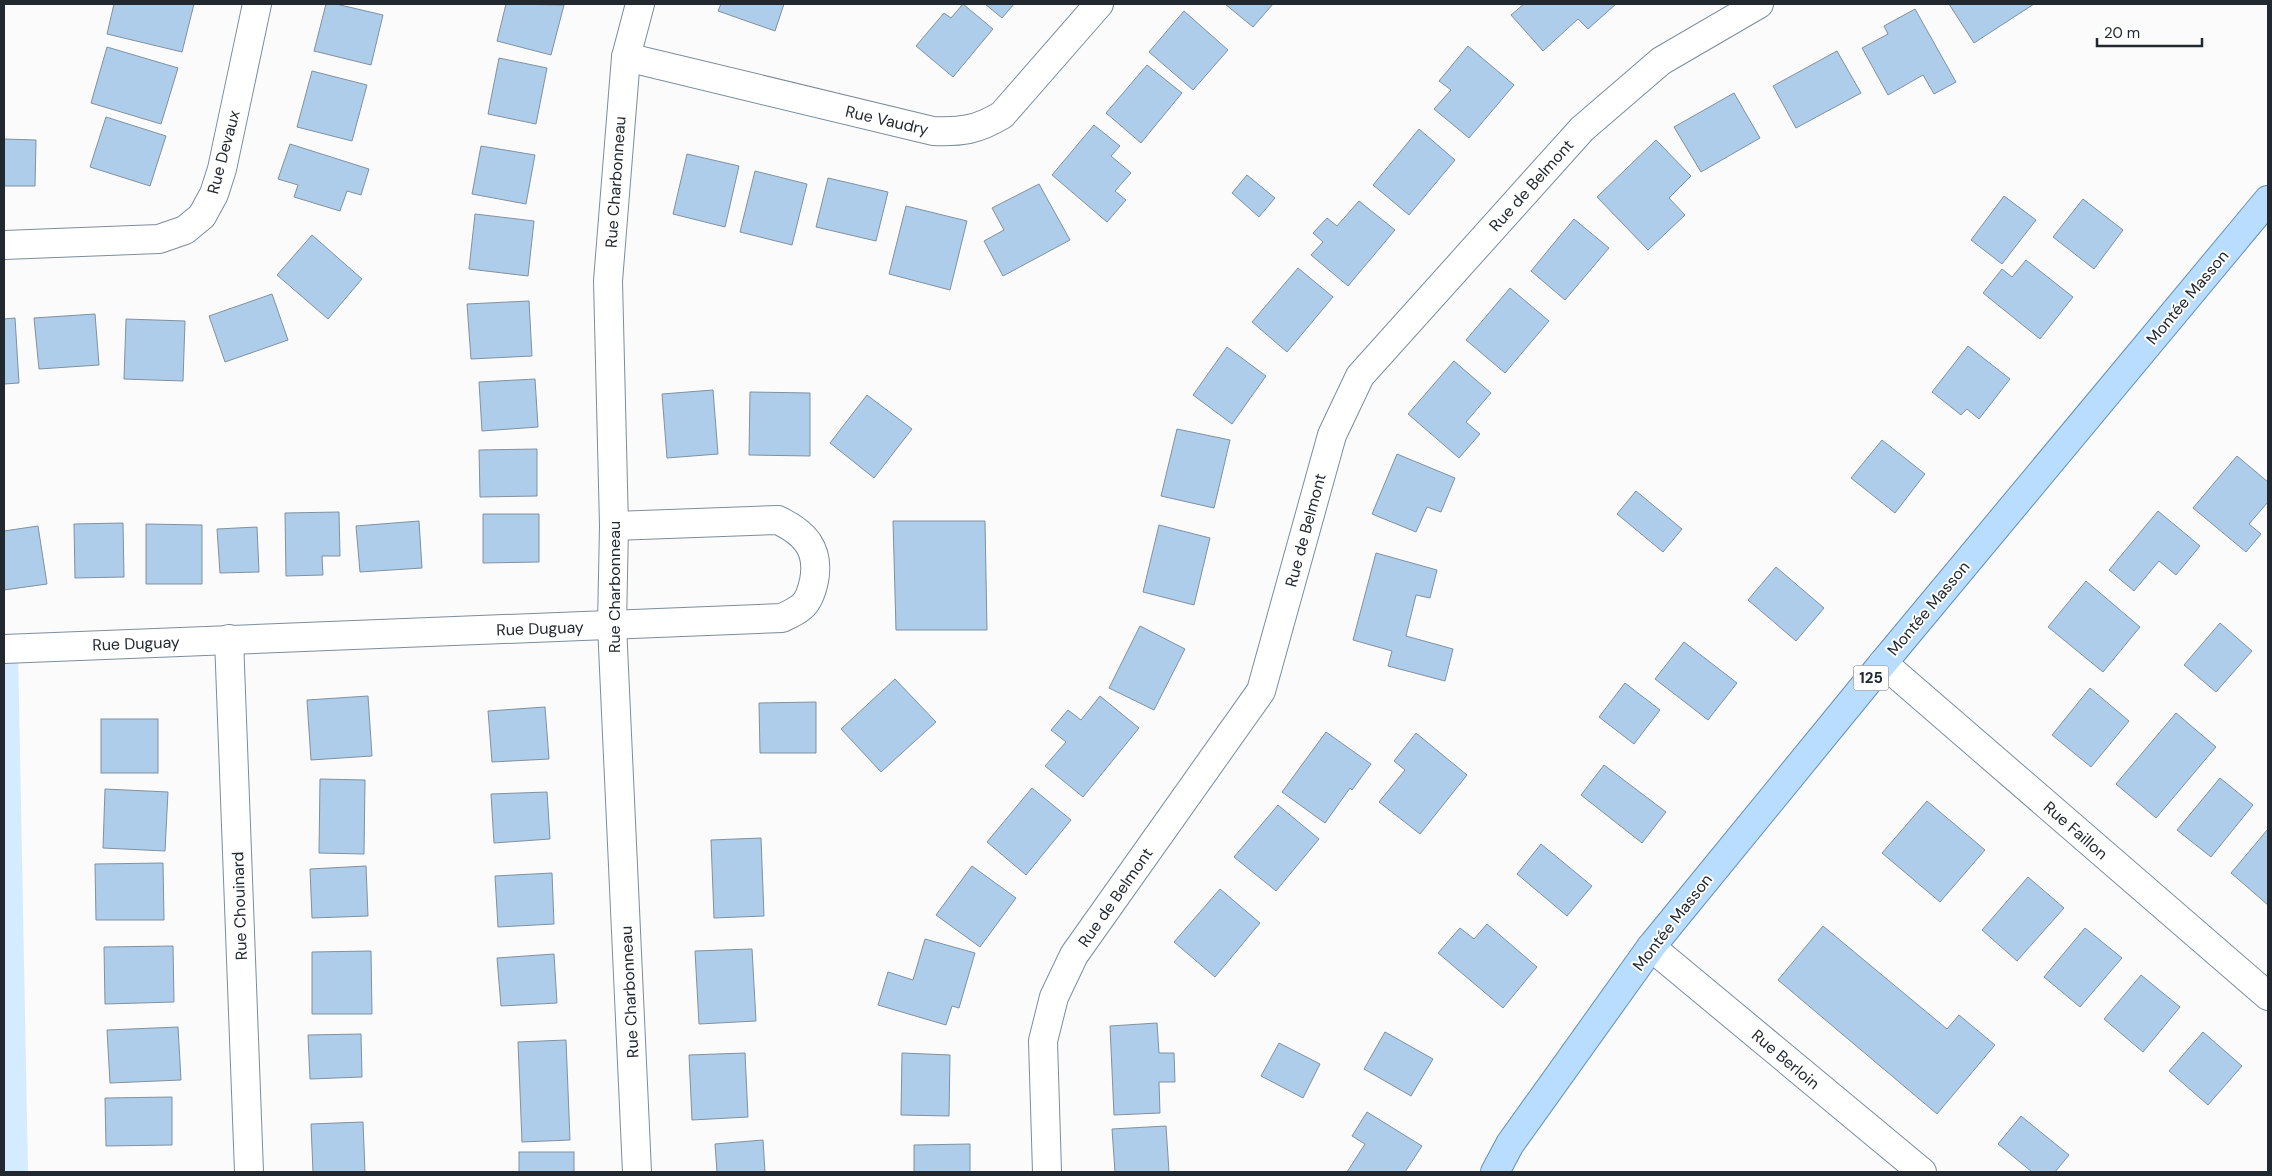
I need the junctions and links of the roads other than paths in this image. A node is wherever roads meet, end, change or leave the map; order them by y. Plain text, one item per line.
1 (257, 4) edge
2 (640, 4) edge
3 (1098, 4) edge
4 (1753, 5) edge
5 (626, 57) junction
6 (2268, 200) edge
7 (4, 246) edge
8 (614, 526) junction
9 (612, 625) junction
10 (229, 639) junction
11 (4, 648) edge
12 (1883, 663) junction
13 (1651, 947) junction
14 (2268, 996) edge
15 (249, 1172) edge
16 (637, 1172) edge
17 (1047, 1172) edge
18 (1495, 1172) edge
19 (1922, 1172) edge

1 - 7 street, Rue Devaux
2 - 5 street, Rue Charbonneau
3 - 5 street, Rue Vaudry
4 - 17 street, Rue de Belmont
5 - 8 street, Rue Charbonneau
6 - 12 main road, Montée Masson / 125
8 - 9 street, Rue Charbonneau
8 - 9 street, Rue Duguay
9 - 10 street, Rue Duguay
9 - 16 street, Rue Charbonneau
10 - 11 street, Rue Duguay
10 - 15 street, Rue Chouinard
12 - 13 main road, Montée Masson / 125
12 - 14 street, Rue Faillon
13 - 18 main road, Montée Masson / 125
13 - 19 street, Rue Berloin

